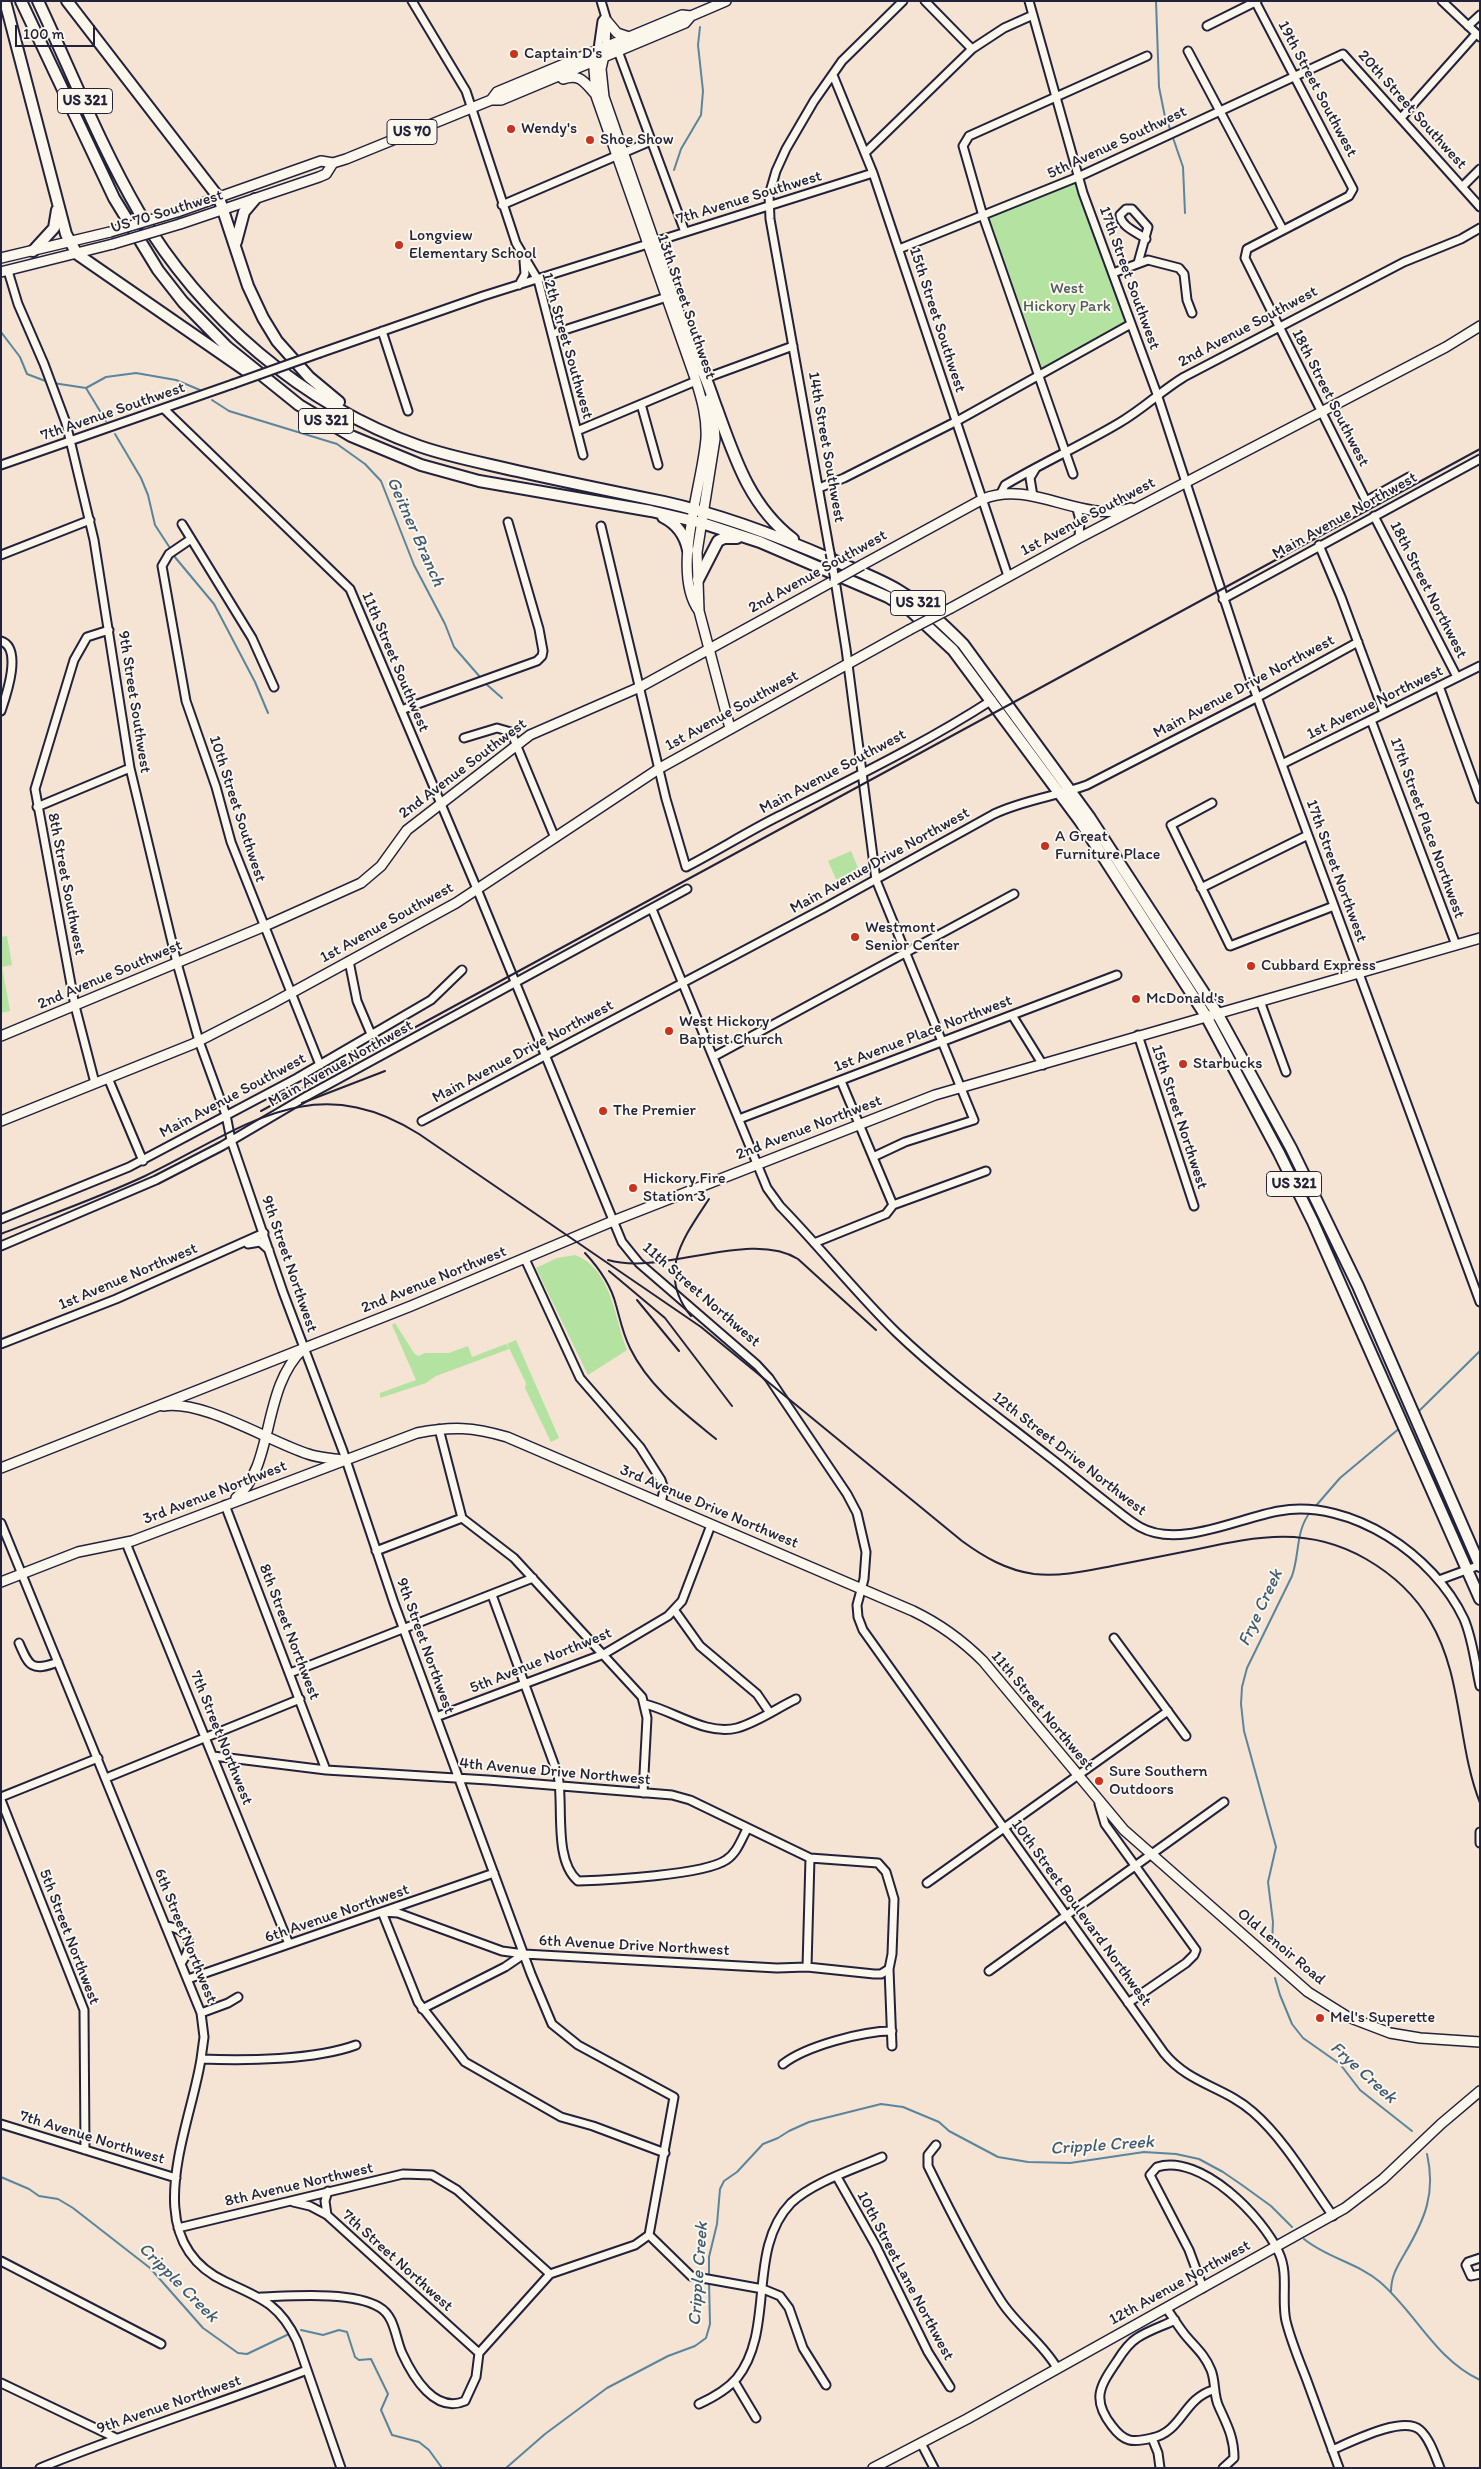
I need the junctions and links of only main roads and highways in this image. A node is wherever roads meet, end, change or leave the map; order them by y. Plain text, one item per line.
1 (5, 1) edge
2 (21, 1) edge
3 (38, 1) edge
4 (67, 1) edge
5 (726, 1) edge
6 (691, 16) junction
7 (606, 19) road end
8 (629, 37) junction
9 (601, 53) junction
10 (522, 91) junction
11 (596, 96) junction
12 (491, 100) junction
13 (620, 154) junction
14 (332, 163) junction
15 (52, 185) junction
16 (219, 198) junction
17 (255, 199) junction
18 (224, 210) junction
19 (70, 243) junction
20 (235, 243) junction
21 (34, 251) junction
22 (77, 254) junction
23 (1, 258) edge
24 (5, 271) edge
25 (671, 296) junction
26 (1480, 326) edge
27 (698, 363) junction
28 (701, 379) junction
29 (299, 404) junction
30 (440, 452) junction
31 (1152, 500) junction
32 (699, 510) junction
33 (651, 511) junction
34 (697, 522) junction
35 (760, 542) junction
36 (806, 548) junction
37 (688, 550) junction
38 (698, 580) junction
39 (699, 612) junction
40 (709, 649) junction
41 (730, 728) junction
42 (1066, 793) junction
43 (1480, 938) edge
44 (1217, 1013) junction
45 (1206, 1016) junction
46 (1, 1036) edge
47 (1, 1121) edge
48 (304, 1348) junction
49 (156, 1408) junction
50 (439, 1429) joint
51 (265, 1437) junction
52 (345, 1460) junction
53 (1, 1468) edge
54 (225, 1505) junction
55 (1480, 1565) edge
56 (1, 1582) edge
57 (1480, 1599) edge
58 (960, 1639) joint
59 (1100, 1804) joint
60 (1480, 2042) edge
61 (1480, 2091) edge
62 (873, 2468) edge

1 - 15 highway
2 - 29 highway, US 321
3 - 30 highway, US 321
4 - 16 highway
5 - 6 main road, US 70 Southwest / US 70
6 - 8 main road, US 70 Southwest / US 70
6 - 9 main road, US 70 Southwest / US 70
7 - 8 main road
8 - 9 main road, US 70 Southwest / US 70
9 - 10 main road, US 70 Southwest / US 70
9 - 11 main road, 13th Street Southwest
9 - 12 main road, US 70 Southwest / US 70
9 - 13 main road, 13th Street Southwest
10 - 11 main road
10 - 12 main road, US 70 Southwest / US 70
11 - 13 main road, 13th Street Southwest
12 - 14 main road, US 70 Southwest / US 70
13 - 25 main road, 13th Street Southwest
14 - 16 main road, US 70 Southwest / US 70
14 - 17 main road, US 70 Southwest / US 70
15 - 19 highway
15 - 21 highway
16 - 18 highway
16 - 19 main road, US 70 Southwest / US 70, bridge
17 - 18 main road, US 70 Southwest / US 70
17 - 20 highway
18 - 20 highway
18 - 22 main road, US 70 Southwest / US 70, bridge
19 - 21 main road, US 70 Southwest / US 70
19 - 22 highway
20 - 30 highway
21 - 23 main road, US 70 Southwest / US 70
22 - 24 main road, US 70 Southwest / US 70
22 - 29 highway
25 - 27 main road, 13th Street Southwest
25 - 28 main road, 13th Street Southwest
26 - 31 main road, 1st Avenue Southwest
27 - 28 highway
27 - 32 main road, 13th Street Southwest
28 - 32 main road, 13th Street Southwest
28 - 36 highway
29 - 33 highway, US 321
30 - 32 highway, US 321
31 - 40 main road, 2nd Avenue Southwest, bridge
31 - 41 main road, 1st Avenue Southwest, bridge
32 - 34 main road, 13th Street Southwest
32 - 36 highway, US 321
33 - 34 highway, US 321
33 - 37 highway
34 - 35 highway, US 321
34 - 37 main road, 13th Street Southwest
34 - 38 main road, 13th Street Southwest
35 - 38 highway
35 - 42 highway, US 321
36 - 42 highway, US 321
37 - 39 main road, 13th Street Southwest
38 - 39 main road, 13th Street Southwest
39 - 40 main road, 13th Street Southwest
40 - 41 main road, 13th Street Southwest
40 - 46 main road, 2nd Avenue Southwest
41 - 47 main road, 1st Avenue Southwest
42 - 44 highway, US 321
42 - 45 highway, US 321
43 - 44 main road, 2nd Avenue Northwest
44 - 45 main road, 2nd Avenue Northwest
44 - 55 highway, US 321
45 - 48 main road, 2nd Avenue Northwest
45 - 57 highway, US 321
48 - 49 main road, 2nd Avenue Northwest
48 - 51 main road
49 - 51 main road
49 - 53 main road, 2nd Avenue Northwest
50 - 52 main road, 3rd Avenue Northwest
50 - 58 main road, 3rd Avenue Drive Northwest
51 - 52 main road
51 - 54 main road
52 - 54 main road, 3rd Avenue Northwest
54 - 56 main road, 3rd Avenue Northwest
58 - 59 main road, 11th Street Northwest
59 - 60 main road, Old Lenoir Road
61 - 62 main road, 12th Avenue Northwest

